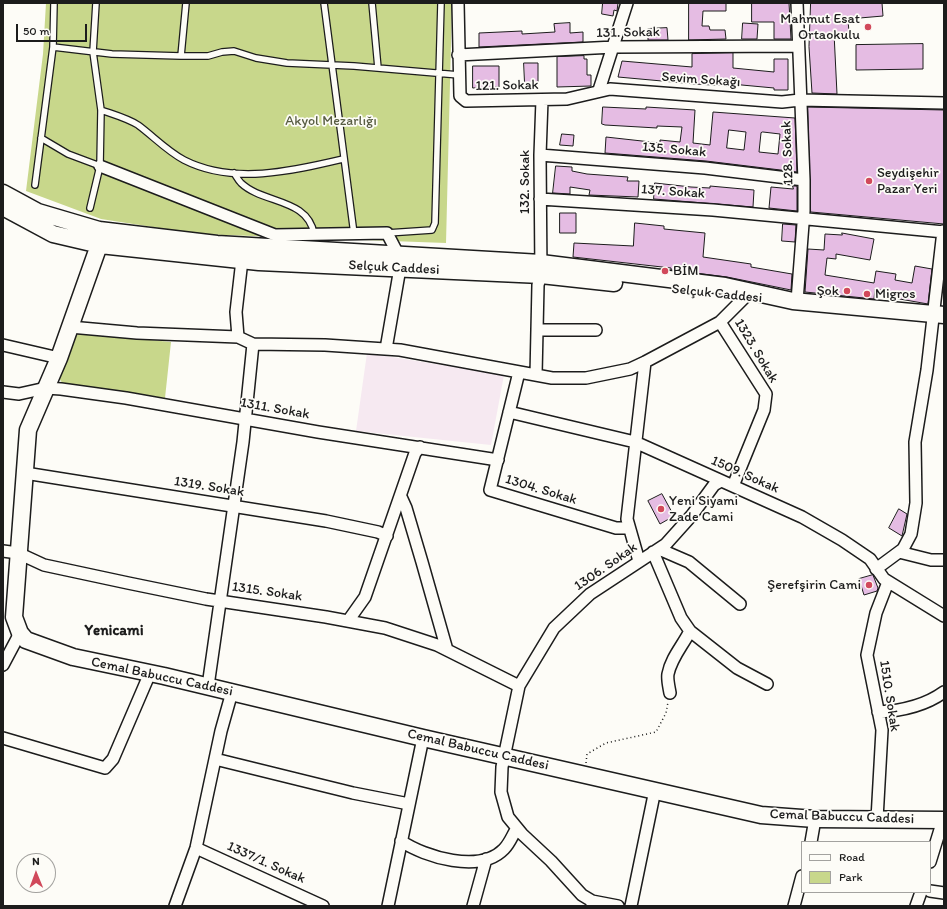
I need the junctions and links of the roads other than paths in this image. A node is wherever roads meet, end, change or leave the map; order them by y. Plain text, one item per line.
1 (54, 3) edge
2 (96, 3) edge
3 (186, 3) edge
4 (324, 3) edge
5 (372, 3) edge
6 (441, 3) edge
7 (458, 3) edge
8 (627, 3) edge
9 (797, 3) edge
10 (798, 46) junction
11 (53, 47) junction
12 (614, 47) junction
13 (93, 52) junction
14 (458, 55) junction
15 (181, 56) junction
16 (331, 64) junction
17 (378, 68) junction
18 (440, 75) junction
19 (459, 75) junction
20 (599, 90) junction
21 (542, 100) junction
22 (800, 100) junction
23 (944, 103) edge
24 (101, 110) junction
25 (41, 138) junction
26 (540, 155) junction
27 (343, 159) junction
28 (100, 166) junction
29 (234, 173) junction
30 (804, 180) junction
31 (34, 185) dead end
32 (3, 193) edge
33 (540, 199) junction
34 (3, 207) edge
35 (90, 208) dead end
36 (803, 220) junction
37 (944, 231) edge
38 (388, 233) junction
39 (314, 234) junction
40 (354, 234) junction
41 (102, 238) junction
42 (242, 260) junction
43 (399, 261) junction
44 (541, 269) junction
45 (745, 297) junction
46 (794, 301) junction
47 (938, 315) edge
48 (720, 322) junction
49 (70, 327) junction
50 (537, 330) junction
51 (596, 330) dead end
52 (238, 337) junction
53 (253, 344) junction
54 (3, 345) edge
55 (386, 348) junction
56 (59, 358) junction
57 (645, 362) junction
58 (519, 372) junction
59 (536, 375) junction
60 (46, 388) junction
61 (3, 392) edge
62 (509, 412) junction
63 (245, 419) junction
64 (635, 442) junction
65 (420, 447) junction
66 (498, 460) junction
67 (24, 473) junction
68 (721, 481) junction
69 (733, 486) junction
70 (401, 497) junction
71 (233, 507) junction
72 (629, 528) junction
73 (387, 536) junction
74 (656, 550) junction
75 (11, 552) edge
76 (899, 552) junction
77 (944, 560) edge
78 (639, 561) junction
79 (876, 569) junction
80 (888, 582) junction
81 (221, 601) junction
82 (740, 604) dead end
83 (944, 616) edge
84 (348, 621) junction
85 (690, 631) junction
86 (20, 634) junction
87 (447, 650) junction
88 (3, 665) edge
89 (150, 673) junction
90 (767, 684) dead end
91 (208, 686) junction
92 (519, 686) junction
93 (232, 692) junction
94 (944, 692) edge
95 (670, 693) road end
96 (878, 712) junction
97 (3, 738) edge
98 (423, 738) junction
99 (504, 757) junction
100 (215, 759) junction
101 (654, 790) junction
102 (409, 804) junction
103 (815, 819) junction
104 (877, 819) junction
105 (944, 820) edge
106 (517, 828) junction
107 (401, 841) junction
108 (811, 841) edge
109 (196, 848) junction
110 (486, 859) junction
111 (931, 859) edge
112 (801, 880) edge
113 (931, 891) edge
114 (920, 893) edge
115 (944, 893) edge
116 (592, 903) edge
117 (175, 906) edge
118 (323, 906) edge
119 (388, 906) edge
120 (473, 906) edge
121 (618, 906) edge
122 (631, 906) edge
123 (794, 906) edge
124 (916, 906) edge

1 - 11 lane
2 - 13 lane
3 - 15 lane
4 - 16 lane
5 - 17 lane
6 - 18 lane
7 - 14 street, 121. Sokak
8 - 12 street
9 - 10 street, 128. Sokak
10 - 12 street, 131. Sokak
10 - 22 street, 128. Sokak
11 - 13 lane
11 - 25 lane
12 - 14 street, 131. Sokak
12 - 20 street
13 - 15 lane
13 - 24 lane
14 - 19 street, 121. Sokak
15 - 16 lane
16 - 17 lane
16 - 27 lane
17 - 18 lane
18 - 19 lane
18 - 38 lane
19 - 21 street, 121. Sokak
20 - 21 street, 121. Sokak
20 - 22 street, Sevim Sokağı
21 - 26 street, 132. Sokak
22 - 23 street, Sevim Sokağı
22 - 30 street, 128. Sokak
24 - 28 lane
24 - 29 lane
25 - 28 lane
25 - 31 lane
26 - 30 street, 135. Sokak
26 - 33 street, 132. Sokak
27 - 29 lane
27 - 40 lane
28 - 35 lane
28 - 39 street
29 - 39 lane
30 - 36 street, 128. Sokak
32 - 41 main road
33 - 36 street, 137. Sokak
33 - 44 street, 132. Sokak
34 - 41 main road, Selçuk Caddesi
36 - 37 street, 137. Sokak
36 - 46 street, 128. Sokak
37 - 47 street
38 - 40 street
38 - 43 street
39 - 40 street
41 - 42 main road, Selçuk Caddesi
41 - 43 main road
41 - 49 main road
42 - 43 main road, Selçuk Caddesi
42 - 52 street
43 - 44 main road
43 - 55 street
44 - 45 main road, Selçuk Caddesi
44 - 46 main road
44 - 50 street, 132. Sokak
45 - 46 main road, Selçuk Caddesi
45 - 48 street
46 - 47 main road
47 - 76 street
48 - 57 street
48 - 69 street, 1323. Sokak
49 - 52 street
49 - 56 main road
50 - 51 street
50 - 59 street, 132. Sokak
52 - 53 street
53 - 55 street
53 - 63 street
54 - 56 street
55 - 58 street
56 - 60 main road
57 - 59 street
57 - 64 street
58 - 59 street
58 - 62 street, 1304. Sokak
60 - 61 street, 1311. Sokak
60 - 63 street, 1311. Sokak
60 - 67 main road
62 - 64 street, 1509. Sokak
62 - 66 street, 1304. Sokak
63 - 65 street, 1311. Sokak
63 - 71 street
64 - 68 street, 1509. Sokak
64 - 72 street
65 - 66 street, 1311. Sokak
65 - 70 street
66 - 72 street, 1304. Sokak
67 - 71 street, 1319. Sokak
67 - 75 main road
68 - 69 street, 1509. Sokak
68 - 74 street, 1306. Sokak
69 - 79 street, 1509. Sokak
70 - 73 street
70 - 87 street
71 - 73 street, 1319. Sokak
71 - 81 street
72 - 78 street
73 - 84 street
74 - 78 street, 1306. Sokak
74 - 82 street
74 - 85 street
75 - 81 street, 1315. Sokak
75 - 86 main road
76 - 77 street
76 - 79 street
78 - 92 street, 1306. Sokak
79 - 80 street, 1509. Sokak
80 - 83 street, 1509. Sokak
80 - 96 street, 1510. Sokak
81 - 84 street, 1315. Sokak
81 - 91 street
84 - 87 street, 1315. Sokak
85 - 90 street
85 - 95 street
86 - 88 street
86 - 89 main road, Cemal Babuccu Caddesi
87 - 92 street, 1315. Sokak
89 - 91 main road, Cemal Babuccu Caddesi
89 - 97 street
91 - 93 main road, Cemal Babuccu Caddesi
92 - 99 street, 1306. Sokak
93 - 98 main road, Cemal Babuccu Caddesi
93 - 100 street
94 - 96 street
96 - 104 street, 1510. Sokak
98 - 99 main road, Cemal Babuccu Caddesi
98 - 102 street
99 - 101 main road, Cemal Babuccu Caddesi
99 - 106 street, 1306. Sokak
100 - 102 street
100 - 109 street
101 - 103 main road, Cemal Babuccu Caddesi
101 - 122 street
102 - 107 street
103 - 104 main road, Cemal Babuccu Caddesi
103 - 108 street
104 - 105 main road, Cemal Babuccu Caddesi
105 - 111 street
106 - 110 street
106 - 116 street, 1306. Sokak
107 - 110 street
107 - 119 street
109 - 117 street
109 - 118 street, 1337/1. Sokak
110 - 120 street
112 - 123 street
113 - 115 street
114 - 124 street
116 - 121 street

